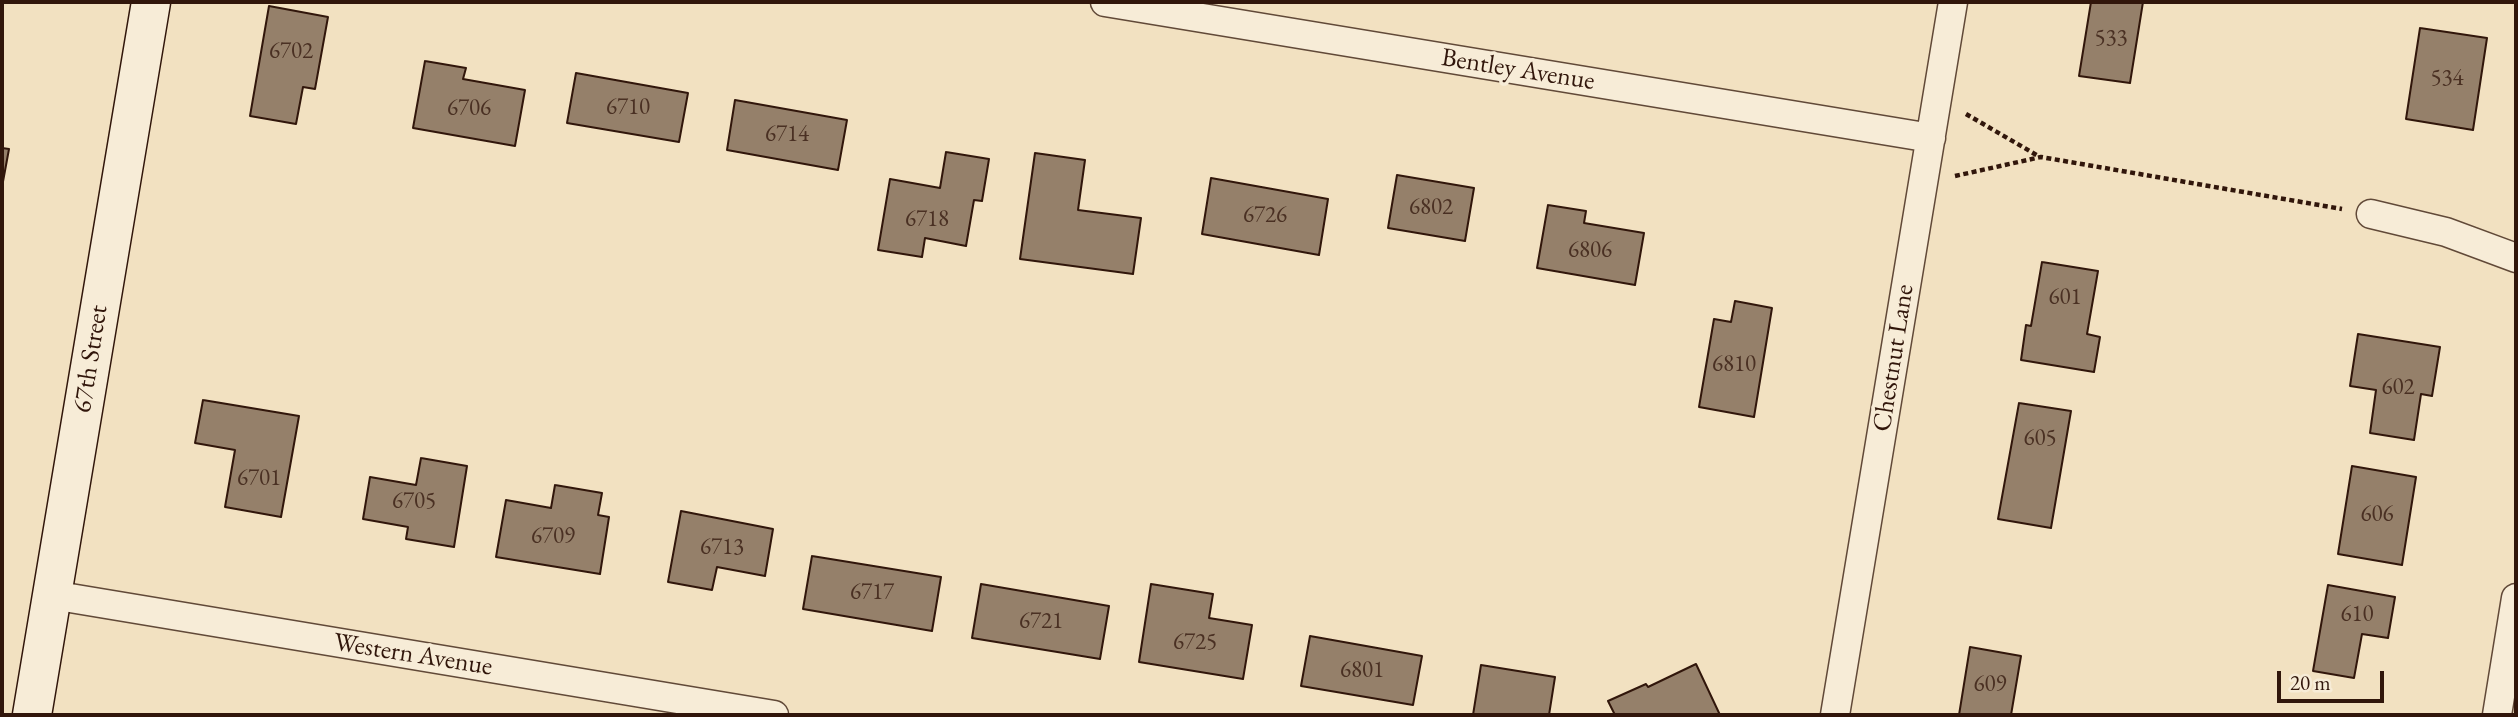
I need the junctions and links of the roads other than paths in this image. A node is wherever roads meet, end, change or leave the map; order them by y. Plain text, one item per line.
1 (151, 2) edge
2 (1105, 2) edge
3 (1953, 2) edge
4 (1931, 138) junction
5 (2371, 214) road end
6 (2516, 258) edge
7 (52, 595) junction
8 (2516, 598) edge
9 (32, 715) edge
10 (774, 715) edge
11 (1835, 715) edge
12 (2497, 715) edge

1 - 7 street, 67th Street
2 - 4 street, Bentley Avenue
3 - 4 street, Chestnut Lane
4 - 11 street, Chestnut Lane
5 - 6 street
7 - 9 street, 67th Street
7 - 10 street, Western Avenue
8 - 12 street

